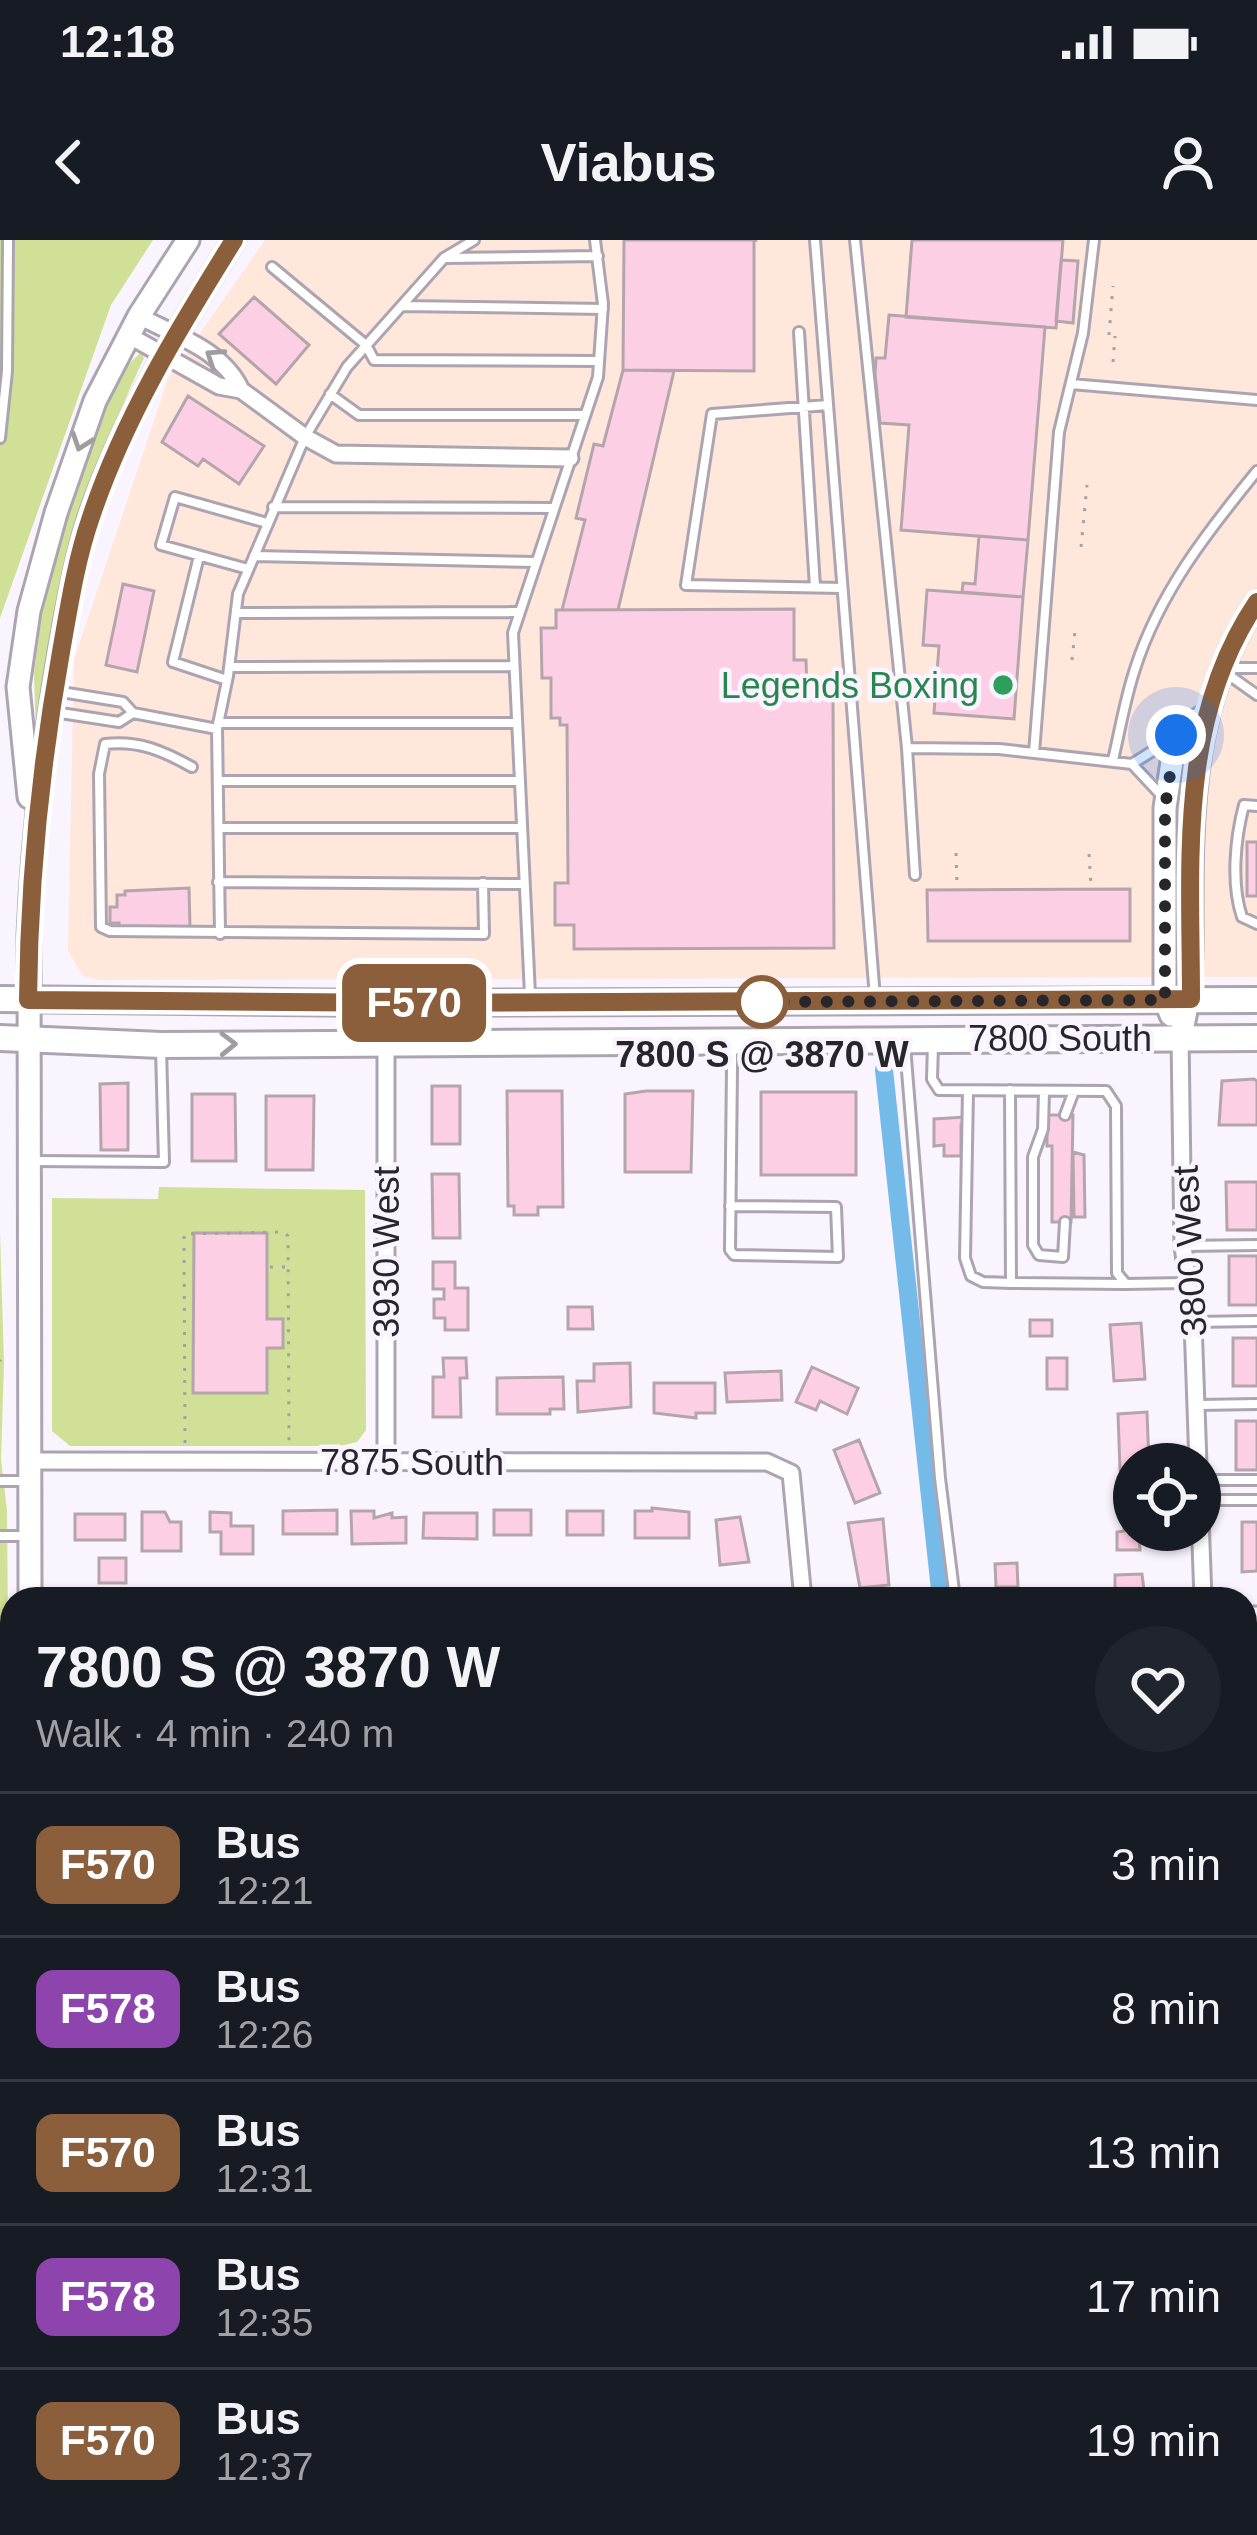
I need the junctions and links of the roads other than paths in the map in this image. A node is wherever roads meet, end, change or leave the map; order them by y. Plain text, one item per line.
1 (8, 240) edge
2 (188, 240) edge
3 (234, 240) edge
4 (474, 240) edge
5 (595, 240) edge
6 (814, 240) edge
7 (855, 240) edge
8 (1094, 240) edge
9 (598, 256) junction
10 (444, 257) junction
11 (272, 267) dead end
12 (401, 306) junction
13 (603, 309) junction
14 (134, 325) junction
15 (799, 332) dead end
16 (170, 345) junction
17 (366, 345) junction
18 (600, 361) junction
19 (1071, 384) junction
20 (330, 394) junction
21 (1257, 400) edge
22 (827, 405) junction
23 (804, 406) junction
24 (585, 415) junction
25 (305, 437) junction
26 (0, 438) edge
27 (570, 458) junction
28 (1257, 471) edge
29 (273, 507) junction
30 (553, 508) junction
31 (267, 523) junction
32 (199, 556) junction
33 (254, 556) junction
34 (536, 562) junction
35 (248, 569) junction
36 (815, 587) junction
37 (842, 588) junction
38 (1257, 602) edge
39 (520, 612) junction
40 (236, 614) junction
41 (514, 666) junction
42 (230, 667) junction
43 (1220, 668) junction
44 (1257, 668) edge
45 (227, 680) junction
46 (1257, 695) edge
47 (52, 702) junction
48 (133, 713) junction
49 (1205, 715) junction
50 (517, 723) junction
51 (218, 726) junction
52 (1176, 735) junction
53 (907, 748) junction
54 (1034, 753) junction
55 (1113, 760) junction
56 (1132, 764) junction
57 (192, 767) dead end
58 (218, 781) junction
59 (520, 781) junction
60 (1166, 801) junction
61 (1257, 806) edge
62 (219, 828) junction
63 (522, 828) junction
64 (33, 832) junction
65 (915, 875) dead end
66 (218, 881) junction
67 (483, 884) junction
68 (524, 884) junction
69 (1257, 924) edge
70 (220, 934) junction
71 (0, 999) edge
72 (1191, 999) junction
73 (28, 1000) junction
74 (1165, 1000) junction
75 (1257, 1000) edge
76 (875, 1002) junction
77 (530, 1003) junction
78 (1180, 1037) junction
79 (0, 1038) edge
80 (904, 1038) junction
81 (933, 1038) junction
82 (1257, 1038) edge
83 (27, 1039) junction
84 (732, 1040) junction
85 (386, 1042) junction
86 (161, 1045) junction
87 (1010, 1090) junction
88 (968, 1091) junction
89 (1043, 1091) junction
90 (1074, 1091) junction
91 (1065, 1115) dead end
92 (27, 1161) junction
93 (730, 1206) junction
94 (1065, 1222) dead end
95 (1257, 1245) edge
96 (1183, 1246) junction
97 (1011, 1283) junction
98 (1185, 1283) junction
99 (1126, 1284) junction
100 (1257, 1321) edge
101 (1192, 1322) junction
102 (1257, 1404) edge
103 (1196, 1405) junction
104 (1197, 1443) edge
105 (386, 1462) junction
106 (31, 1471) junction
107 (1221, 1480) edge
108 (1257, 1480) edge
109 (0, 1481) edge
110 (1221, 1500) edge
111 (1257, 1500) edge
112 (30, 1535) junction
113 (0, 1536) edge
114 (1201, 1551) edge
115 (29, 1587) edge
116 (802, 1587) edge
117 (954, 1587) edge
118 (1203, 1587) edge

1 - 26 lane
2 - 14 main road
3 - 16 main road
4 - 10 lane
5 - 9 lane
6 - 22 lane
7 - 53 lane
8 - 19 lane
9 - 10 lane
9 - 13 lane
10 - 12 lane
11 - 17 lane
12 - 13 lane
12 - 17 lane
13 - 18 lane
14 - 16 street
14 -> 64 main road
15 - 23 lane
16 - 25 street
16 - 47 main road
17 - 18 lane
17 - 20 lane
18 - 24 lane
19 - 21 lane
19 - 54 lane
20 - 24 lane
20 - 25 lane
22 - 23 lane
22 - 37 lane
23 - 36 lane
23 - 36 lane
24 - 27 lane
25 - 27 street
25 - 29 lane
27 - 30 lane
28 - 55 lane
29 - 30 lane
29 - 31 lane
30 - 34 lane
31 - 32 lane
31 - 33 lane
32 - 35 lane
32 - 45 lane
33 - 34 lane
33 - 35 lane
34 - 39 lane
35 - 40 lane
36 - 37 lane
37 - 76 lane
38 - 43 main road
39 - 40 lane
39 - 41 lane
40 - 42 lane
41 - 42 lane
41 - 50 lane
42 - 45 lane
43 - 44 lane
43 - 46 lane
43 - 49 main road
45 - 51 lane
47 - 48 lane
47 - 48 lane
47 - 64 main road
48 - 51 lane
49 - 52 main road
49 - 72 main road
50 - 51 lane
50 - 59 lane
51 - 58 lane
52 - 56 lane
52 - 60 main road
53 - 54 lane
53 - 65 lane
54 - 55 lane
55 - 56 lane
56 - 60 lane
57 - 70 lane
58 - 59 lane
58 - 62 lane
59 - 63 lane
60 - 74 main road
61 - 69 lane
62 - 63 lane
62 - 66 lane
63 - 68 lane
64 - 73 main road
66 - 67 lane
66 - 70 lane
67 - 68 lane
67 - 70 lane
68 - 77 lane
71 - 73 main road, 7800 South
72 - 74 main road, 7800 South
72 - 75 main road, 7800 South
72 - 78 main road
73 - 77 main road, 7800 South
73 - 83 main road
74 - 76 main road, 7800 South
74 - 78 main road
76 - 77 main road, 7800 South
76 - 84 main road
78 - 81 main road, 7800 South
78 - 82 main road, 7800 South
78 - 96 street, 3800 West
79 - 83 main road, 7800 South
80 - 81 main road, 7800 South
80 - 84 main road, 7800 South
80 - 117 lane
81 - 88 lane
83 - 86 main road, 7800 South
83 - 92 main road
84 - 85 main road, 7800 South
84 - 93 lane
86 -> 85 main road, 7800 South
85 - 105 street, 3930 West
86 - 92 lane
87 - 88 lane
87 - 89 lane
87 - 97 lane
88 - 97 lane
89 - 90 lane
89 - 94 lane
90 - 91 lane
90 - 99 lane
92 - 106 main road
93 - 93 lane
95 - 96 lane
96 - 98 street, 3800 West
97 - 99 lane
98 - 99 lane
98 - 101 street, 3800 West
100 - 101 lane
101 - 103 street, 3800 West
102 - 103 lane
103 - 104 street, 3800 West
105 - 106 street, 7875 South
105 - 116 street, 7875 South
106 - 109 lane
106 - 112 main road
107 - 108 lane
110 - 111 lane
112 - 113 lane
112 - 115 main road
114 - 118 street

